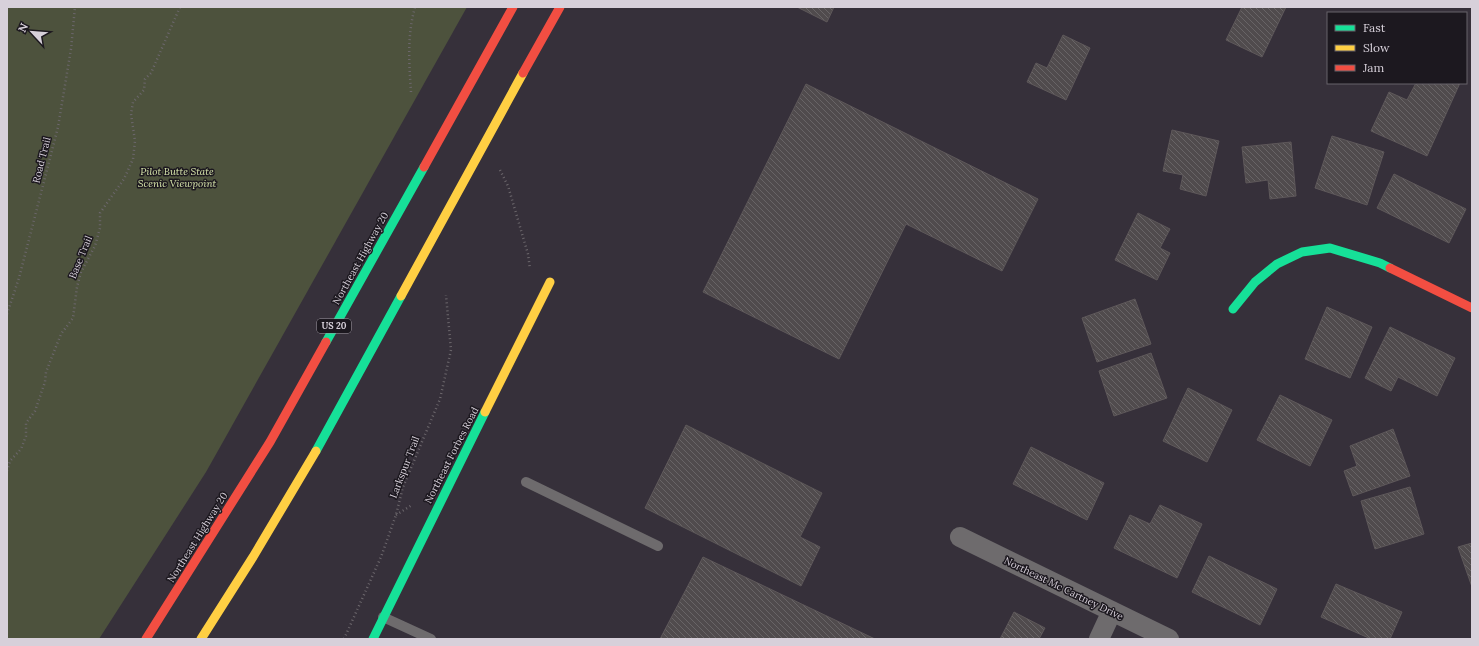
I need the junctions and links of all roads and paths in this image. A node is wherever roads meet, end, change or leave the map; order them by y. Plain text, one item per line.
1 (75, 7) edge
2 (180, 7) edge
3 (415, 7) edge
4 (513, 7) edge
5 (560, 7) edge
6 (411, 92) dead end
7 (500, 170) dead end
8 (531, 273) dead end
9 (550, 282) dead end
10 (446, 295) dead end
11 (1472, 308) edge
12 (1233, 309) dead end
13 (7, 314) edge
14 (7, 470) edge
15 (526, 482) dead end
16 (417, 502) dead end
17 (396, 515) junction
18 (960, 537) dead end
19 (658, 546) dead end
20 (1112, 611) junction
21 (383, 617) junction
22 (146, 639) edge
23 (201, 639) edge
24 (344, 639) edge
25 (373, 639) edge
26 (431, 639) edge
27 (1099, 639) edge
28 (1169, 639) edge

1 - 13 path, Road Trail
2 - 14 path, Base Trail
3 - 6 path
4 - 22 main road, Northeast Highway 20 / US 20
5 - 23 main road
7 - 8 path
9 - 21 main road, Northeast Forbes Road
10 - 17 path, Larkspur Trail
11 - 12 main road
15 - 19 lane
16 - 17 path
17 - 24 path, Larkspur Trail
18 - 20 street, Northeast Mc Cartney Drive
20 - 27 street
20 - 28 street, Northeast Mc Cartney Drive
21 - 25 main road, Northeast Forbes Road
21 - 26 lane

